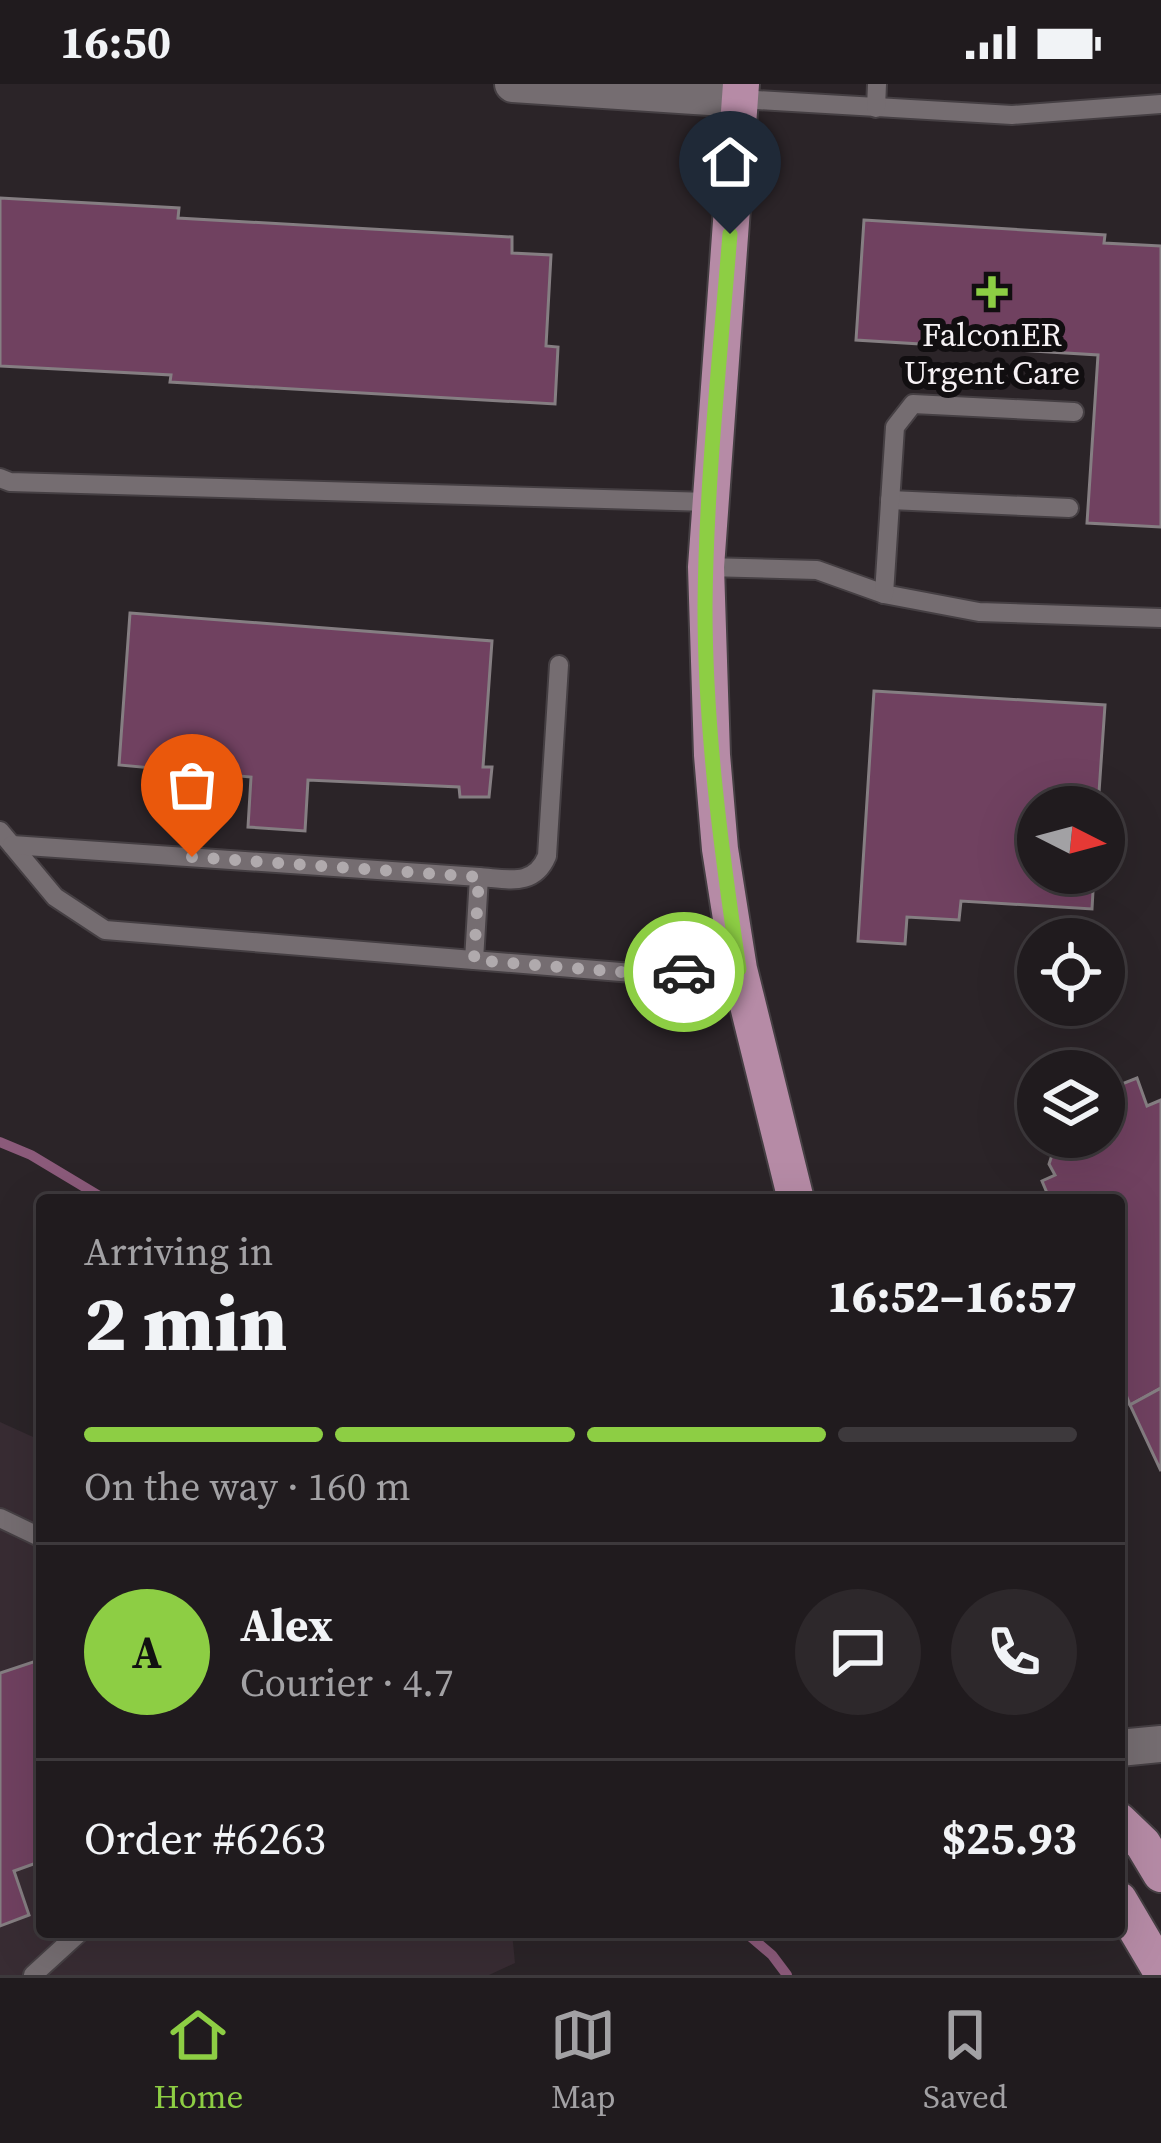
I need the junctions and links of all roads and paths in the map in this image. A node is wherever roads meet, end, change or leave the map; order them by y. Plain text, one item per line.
1 (513, 84) edge
2 (877, 84) edge
3 (740, 92) edge
4 (1161, 104) edge
5 (876, 108) junction
6 (1074, 412) dead end
7 (0, 478) edge
8 (890, 500) junction
9 (709, 502) junction
10 (1069, 508) dead end
11 (706, 568) junction
12 (884, 594) junction
13 (1161, 618) edge
14 (559, 665) dead end
15 (6, 838) edge
16 (479, 877) junction
17 (474, 960) junction
18 (739, 969) junction
19 (795, 1194) edge
20 (0, 1518) edge
21 (36, 1535) edge
22 (1161, 1744) edge
23 (1125, 1747) edge
24 (1125, 1827) edge
25 (1161, 1874) edge
26 (1125, 1910) edge
27 (73, 1938) edge
28 (1161, 1971) edge
29 (33, 1975) edge

1 - 3 street
2 - 5 lane
3 - 5 lane
3 - 9 main road
4 - 5 lane
6 - 8 lane
7 - 9 lane
8 - 10 lane
8 - 12 lane
9 - 11 main road
11 - 12 lane
11 - 18 main road
12 - 13 lane
14 - 16 lane
15 - 16 lane
15 - 17 lane
16 - 17 lane
17 - 18 lane
18 - 19 main road
20 - 21 lane
22 - 23 street
24 - 25 main road
26 - 28 main road
27 - 29 lane

